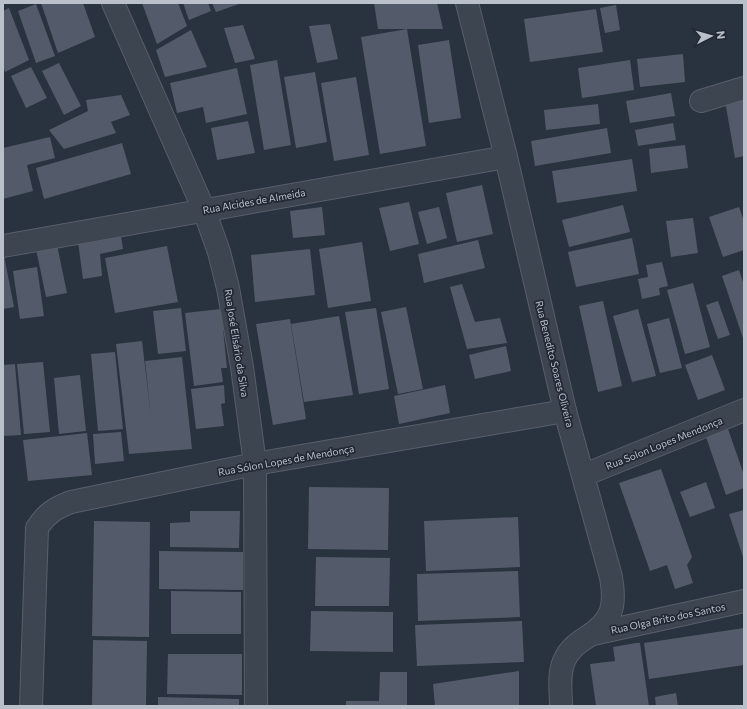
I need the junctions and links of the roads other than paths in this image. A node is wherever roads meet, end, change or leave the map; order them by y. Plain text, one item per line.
1 (113, 3) edge
2 (468, 3) edge
3 (744, 88) edge
4 (701, 101) dead end
5 (506, 157) junction
6 (204, 210) junction
7 (3, 246) edge
8 (744, 410) edge
9 (565, 411) junction
10 (255, 464) junction
11 (584, 475) junction
12 (744, 601) edge
13 (593, 634) junction
14 (31, 706) edge
15 (256, 706) edge
16 (561, 706) edge

1 - 6 street, Rua José Elisário da Silva
2 - 5 street, Rua Benedito Soares Oliveira
3 - 4 street
5 - 6 street, Rua Alcides de Almeida
5 - 9 street, Rua Benedito Soares Oliveira
6 - 7 street, Rua Alcides de Almeida
6 - 10 street, Rua José Elisário da Silva
8 - 11 street, Rua Solon Lopes Mendonça
9 - 10 street, Rua Sólon Lopes de Mendonça
9 - 11 street, Rua Benedito Soares Oliveira
10 - 14 street, Rua Sólon Lopes de Mendonça
10 - 15 street, Rua José Elisário da Silva
11 - 13 street, Rua Benedito Soares Oliveira
12 - 13 street, Rua Olga Brito dos Santos
13 - 16 street, Rua Benedito Soares Oliveira

